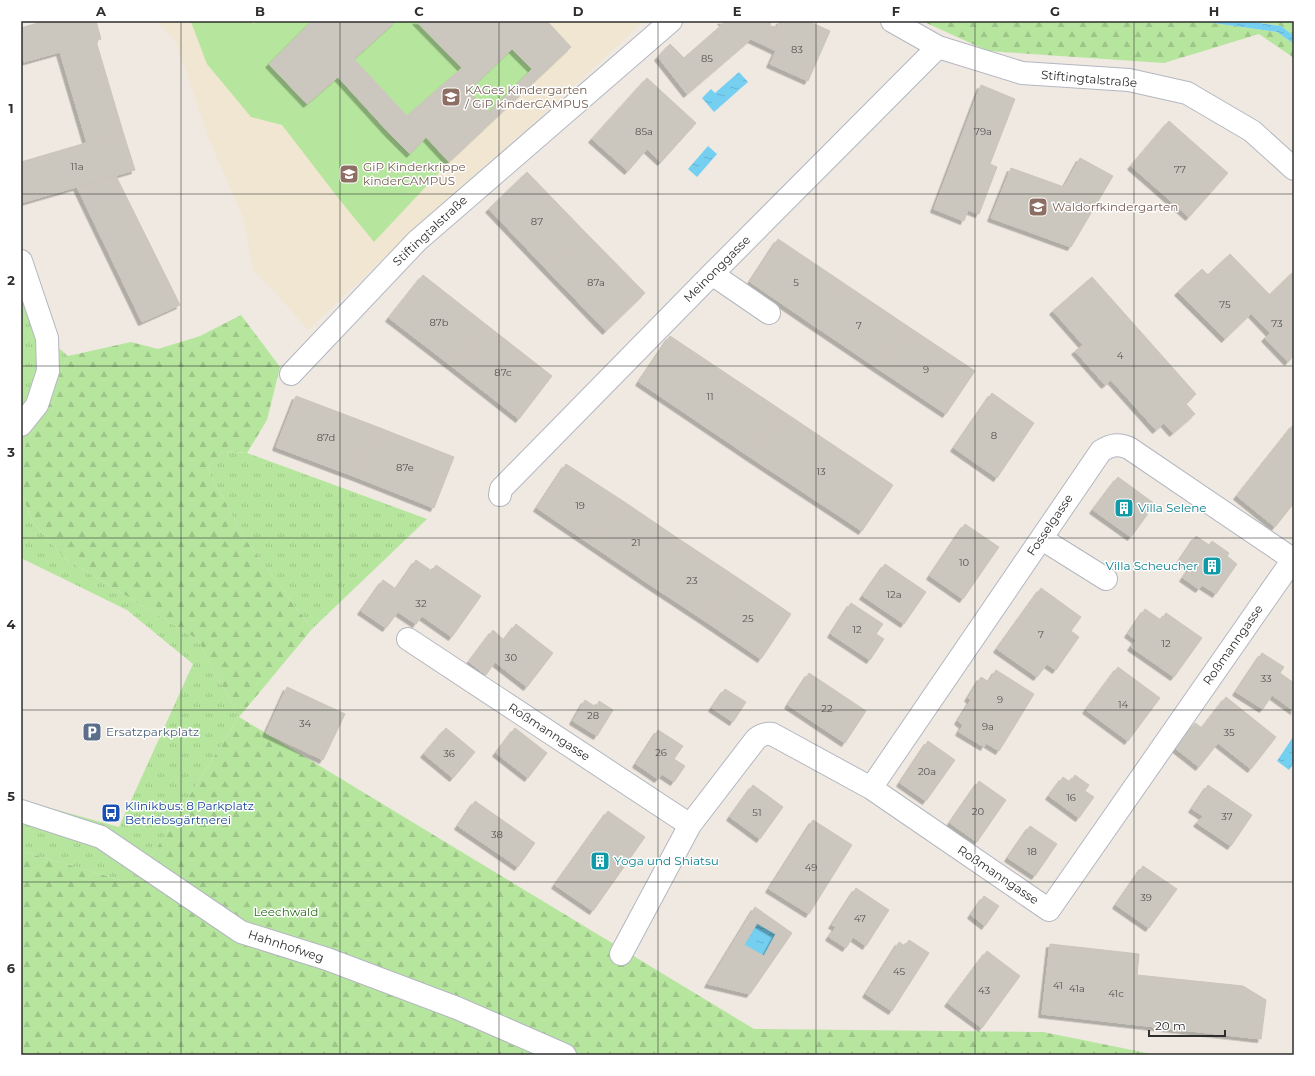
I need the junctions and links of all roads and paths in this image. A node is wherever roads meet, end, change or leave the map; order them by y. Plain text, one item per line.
1 (671, 21) edge
2 (892, 21) edge
3 (938, 47) junction
4 (1294, 169) edge
5 (21, 261) edge
6 (712, 274) junction
7 (769, 313) dead end
8 (291, 374) dead end
9 (21, 425) edge
10 (500, 495) dead end
11 (1042, 539) junction
12 (1294, 559) edge
13 (1106, 579) dead end
14 (408, 639) dead end
15 (871, 788) junction
16 (21, 811) edge
17 (690, 825) junction
18 (621, 954) dead end
19 (565, 1055) edge

1 - 8 street, Stiftingtalstraße
2 - 3 street, Stiftingtalstraße
3 - 4 street, Stiftingtalstraße
3 - 6 street, Meinonggasse
5 - 9 street
6 - 7 street
6 - 10 street, Meinonggasse
11 - 12 street, Fosselgasse
11 - 13 street
11 - 15 street, Fosselgasse
12 - 15 street, Roßmanngasse
14 - 17 street, Roßmanngasse
15 - 17 street, Roßmanngasse
16 - 19 street, Hahnhofweg
17 - 18 street, Roßmanngasse

